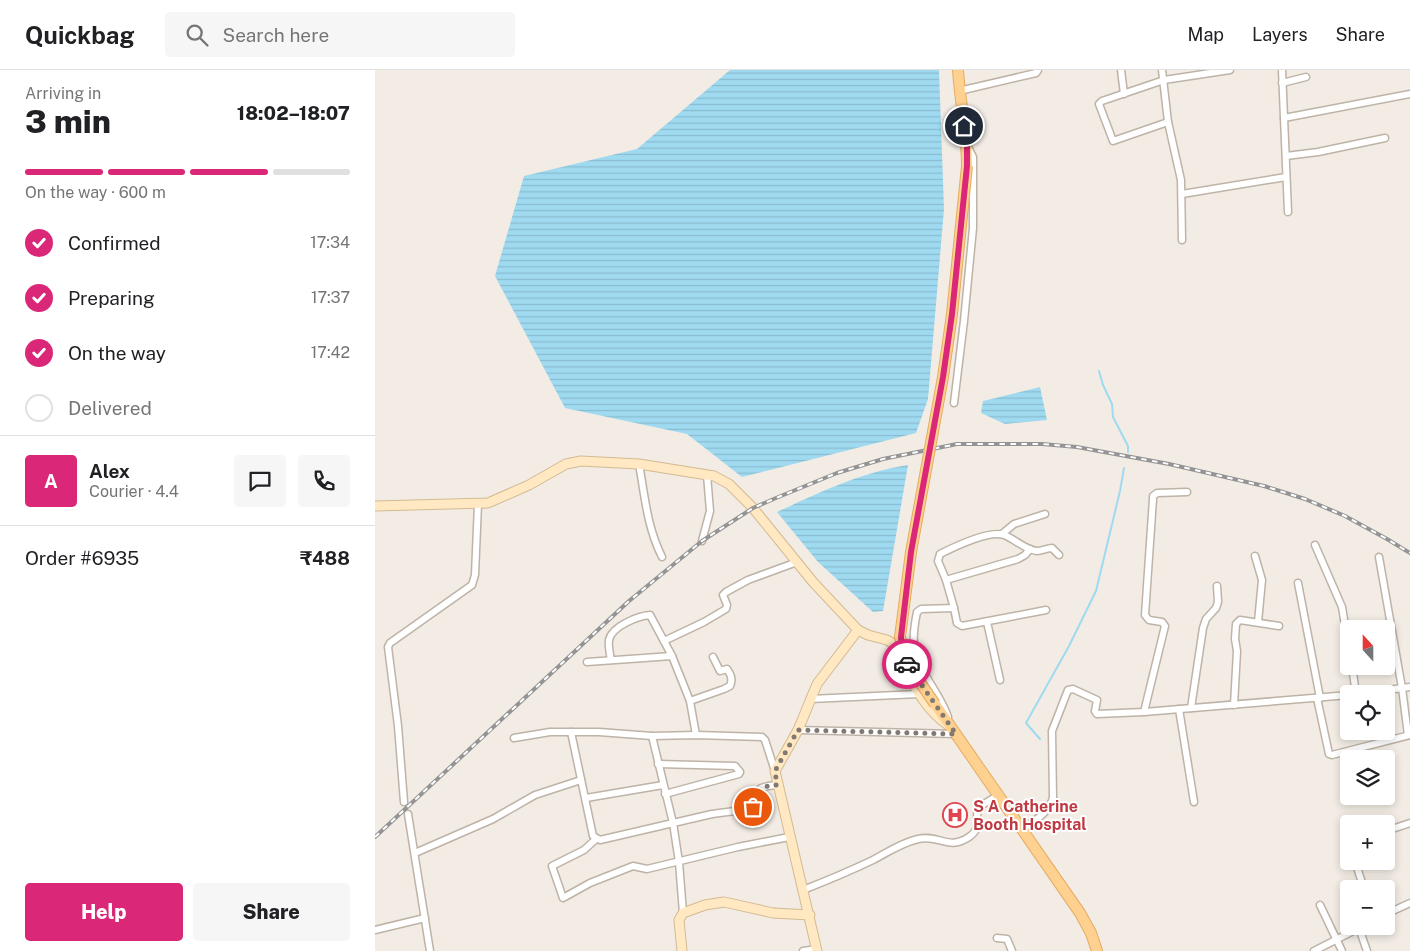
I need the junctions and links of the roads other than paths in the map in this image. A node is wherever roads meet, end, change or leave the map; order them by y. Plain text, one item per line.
1 (958, 70) edge
2 (1038, 70) edge
3 (1121, 70) edge
4 (1162, 70) edge
5 (1230, 70) edge
6 (1282, 70) edge
7 (1306, 77) dead end
8 (1164, 80) junction
9 (1282, 83) junction
10 (959, 91) junction
11 (1124, 94) junction
12 (1410, 94) edge
13 (1284, 118) junction
14 (1168, 122) junction
15 (1385, 138) dead end
16 (967, 143) junction
17 (1285, 156) junction
18 (1286, 177) junction
19 (1181, 194) junction
20 (1288, 212) dead end
21 (1182, 240) dead end
22 (954, 403) dead end
23 (639, 464) junction
24 (707, 475) junction
25 (1187, 492) dead end
26 (478, 504) junction
27 (375, 506) edge
28 (1045, 514) dead end
29 (1002, 534) junction
30 (702, 541) dead end
31 (1315, 545) dead end
32 (1030, 549) junction
33 (1059, 555) dead end
34 (1255, 556) dead end
35 (662, 557) dead end
36 (1379, 557) dead end
37 (797, 562) junction
38 (946, 580) junction
39 (1298, 583) dead end
40 (1217, 586) dead end
41 (954, 608) junction
42 (1046, 610) dead end
43 (1344, 620) edge
44 (987, 622) junction
45 (1258, 622) junction
46 (1279, 626) dead end
47 (858, 630) junction
48 (664, 641) junction
49 (672, 656) junction
50 (713, 657) dead end
51 (611, 660) junction
52 (587, 662) dead end
53 (1000, 680) dead end
54 (1410, 687) edge
55 (1402, 688) junction
56 (1395, 689) edge
57 (919, 694) junction
58 (1340, 696) edge
59 (1319, 698) junction
60 (810, 699) junction
61 (690, 701) junction
62 (1234, 705) junction
63 (1191, 708) junction
64 (1179, 709) junction
65 (1144, 712) junction
66 (798, 730) junction
67 (953, 730) junction
68 (571, 732) junction
69 (696, 735) junction
70 (1409, 735) edge
71 (652, 736) junction
72 (514, 738) dead end
73 (658, 764) junction
74 (775, 771) junction
75 (581, 780) junction
76 (663, 785) junction
77 (777, 785) junction
78 (665, 794) junction
79 (997, 796) junction
80 (586, 798) junction
81 (405, 802) dead end
82 (1194, 802) dead end
83 (408, 814) dead end
84 (673, 823) junction
85 (1410, 823) edge
86 (1395, 828) edge
87 (1021, 830) junction
88 (789, 837) junction
89 (596, 839) junction
90 (415, 853) junction
91 (679, 862) junction
92 (803, 890) junction
93 (1410, 903) edge
94 (1320, 905) dead end
95 (1395, 910) edge
96 (683, 913) junction
97 (810, 915) junction
98 (425, 918) junction
99 (375, 930) edge
100 (1347, 935) edge
101 (1363, 935) edge
102 (997, 938) dead end
103 (1338, 940) junction
104 (817, 950) edge
105 (430, 951) edge
106 (682, 951) edge
107 (803, 951) edge
108 (1012, 951) edge
109 (1097, 951) edge
110 (1314, 951) edge
111 (1342, 951) edge
112 (1367, 951) edge

1 - 10 main road
2 - 10 street
3 - 11 street
4 - 8 street
5 - 8 street
6 - 9 street
7 - 9 street
8 - 11 street
8 - 14 street
9 - 13 street
10 - 16 main road
11 - 14 street
12 - 13 street
13 - 17 street
14 - 19 street
15 - 17 street
16 - 22 street
16 - 67 main road, bridge
17 - 18 street
18 - 19 street
18 - 20 street
19 - 21 street
23 - 24 street
23 - 26 street
23 - 35 street
24 - 30 street
24 - 37 street
25 - 65 street
26 - 27 street
26 - 81 street
28 - 29 street
29 - 32 street
29 - 38 street
31 - 43 street
32 - 33 street
32 - 38 street
34 - 45 street
36 - 55 street
37 - 47 street
37 - 48 street
38 - 41 street
39 - 59 street
40 - 63 street
41 - 44 street
41 - 67 street
42 - 44 street
44 - 53 street
45 - 46 street
45 - 62 street
47 - 57 street
47 - 60 street
48 - 49 street
48 - 51 street
49 - 51 street
49 - 61 street
50 - 61 street
51 - 52 street
54 - 55 street
55 - 56 street
55 - 70 street
57 - 60 street
57 - 67 street
58 - 59 street
59 - 62 street
59 - 70 street
60 - 66 street
61 - 69 street
62 - 63 street
63 - 64 street
64 - 65 street
64 - 82 street
65 - 87 street
66 - 67 street
66 - 74 street
67 - 79 main road
68 - 71 street
68 - 72 street
68 - 75 street
69 - 71 street
69 - 74 street
71 - 73 street
73 - 76 street
73 - 78 street
74 - 77 street
75 - 80 street
75 - 90 street
76 - 78 street
76 - 80 street
77 - 84 street
77 - 88 street
78 - 84 street
79 - 87 main road
79 - 92 street
80 - 89 street
83 - 90 street
84 - 89 street
84 - 91 street
85 - 86 street
87 - 109 main road
88 - 91 street
88 - 92 street
89 - 91 street
90 - 98 street
91 - 96 street
92 - 97 street
93 - 95 street
94 - 103 street
96 - 97 street
96 - 106 street
97 - 104 street
98 - 99 street
98 - 105 street
100 - 103 street
101 - 112 street
102 - 108 street
103 - 110 street
103 - 111 street
104 - 107 street

